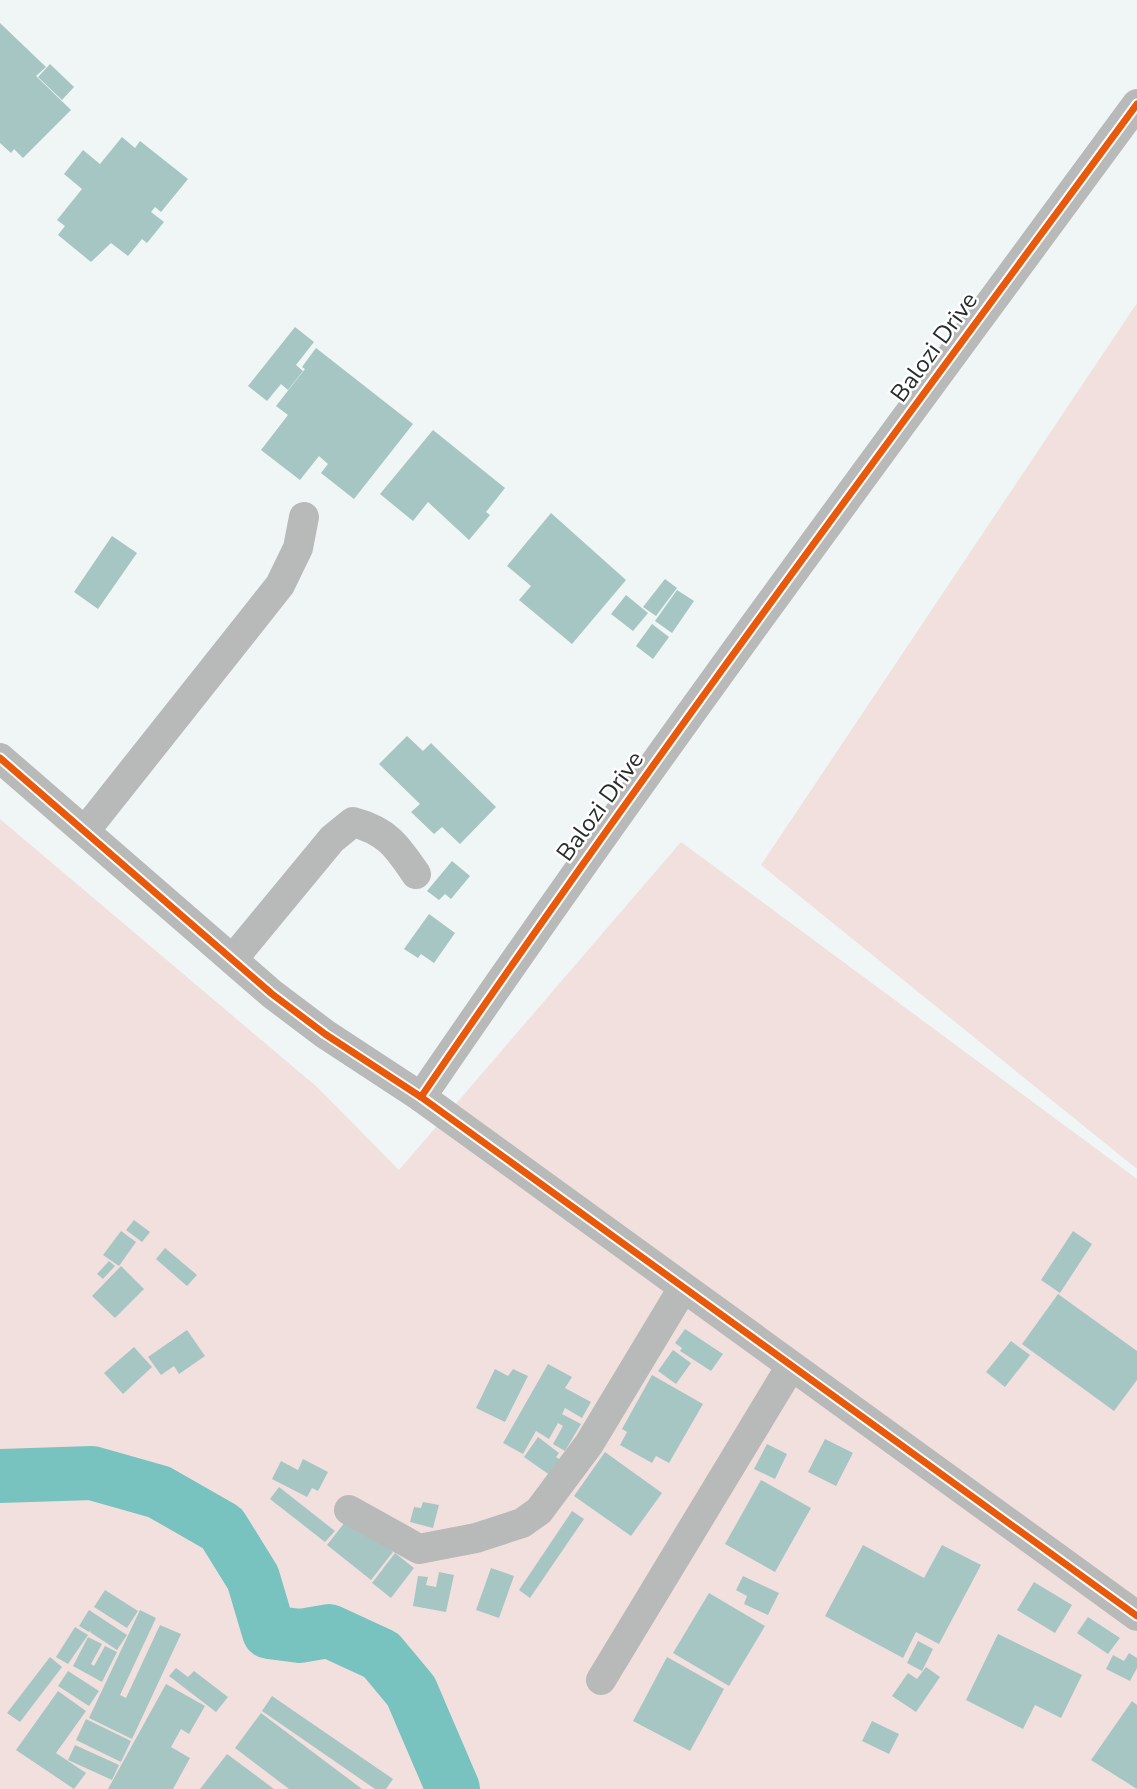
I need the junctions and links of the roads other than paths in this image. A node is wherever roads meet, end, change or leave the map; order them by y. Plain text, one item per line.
1 (1137, 104) edge
2 (304, 517) dead end
3 (0, 758) edge
4 (85, 831) junction
5 (416, 874) dead end
6 (233, 959) junction
7 (421, 1097) junction
8 (683, 1288) junction
9 (791, 1366) junction
10 (349, 1510) dead end
11 (1137, 1616) edge
12 (601, 1680) dead end

1 - 7 street, Balozi Drive
2 - 4 street
3 - 4 street
4 - 6 street
5 - 6 street
6 - 7 street
7 - 8 street
8 - 9 street
8 - 10 street
9 - 11 street
9 - 12 street

